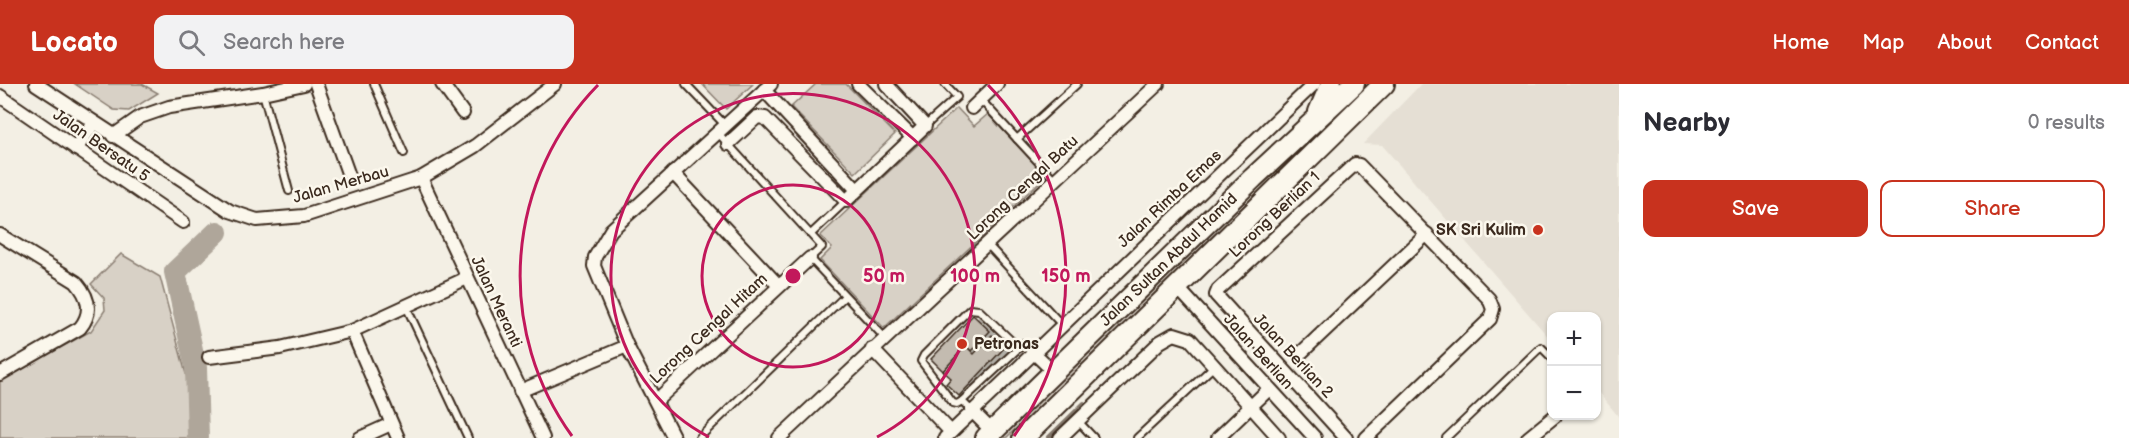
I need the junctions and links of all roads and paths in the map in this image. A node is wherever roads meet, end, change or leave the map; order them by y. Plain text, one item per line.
1 (36, 84) edge
2 (316, 84) edge
3 (374, 84) edge
4 (442, 84) edge
5 (555, 84) edge
6 (686, 84) edge
7 (858, 84) edge
8 (886, 84) edge
9 (945, 84) edge
10 (997, 84) edge
11 (1077, 84) edge
12 (1158, 84) edge
13 (1314, 84) edge
14 (1331, 84) edge
15 (1354, 84) edge
16 (1384, 84) edge
17 (296, 85) edge
18 (768, 87) edge
19 (263, 93) junction
20 (0, 96) edge
21 (976, 103) joint
22 (463, 113) dead end
23 (1315, 120) junction
24 (94, 123) junction
25 (925, 126) junction
26 (721, 129) junction
27 (113, 136) junction
28 (913, 138) junction
29 (1017, 139) junction
30 (728, 144) junction
31 (76, 149) junction
32 (404, 153) dead end
33 (348, 173) dead end
34 (673, 173) junction
35 (422, 178) junction
36 (1056, 181) junction
37 (857, 190) junction
38 (289, 191) dead end
39 (846, 201) junction
40 (183, 222) dead end
41 (811, 234) junction
42 (1427, 234) junction
43 (0, 235) edge
44 (987, 244) junction
45 (810, 258) junction
46 (467, 278) junction
47 (779, 286) junction
48 (1178, 288) junction
49 (1216, 295) joint
50 (845, 296) junction
51 (406, 306) junction
52 (1061, 324) junction
53 (352, 331) junction
54 (885, 338) junction
55 (627, 346) junction
56 (1019, 348) junction
57 (872, 349) junction
58 (1032, 351) junction
59 (1302, 352) dead end
60 (1547, 354) edge
61 (209, 357) dead end
62 (1213, 367) junction
63 (1054, 372) junction
64 (0, 374) edge
65 (1269, 389) junction
66 (520, 391) junction
67 (657, 400) junction
68 (962, 401) junction
69 (1250, 408) junction
70 (972, 411) junction
71 (1550, 420) edge
72 (1078, 421) junction
73 (391, 424) junction
74 (948, 435) edge
75 (989, 435) edge
76 (360, 438) edge
77 (398, 438) edge
78 (468, 438) edge
79 (543, 438) edge
80 (674, 438) edge
81 (699, 438) edge
82 (779, 438) edge
83 (1023, 438) edge
84 (1060, 438) edge
85 (1094, 438) edge
86 (1137, 438) edge
87 (1218, 438) edge
88 (1279, 438) edge
89 (1315, 438) edge
90 (1346, 438) edge
91 (1366, 438) edge
92 (1446, 438) edge
93 (1528, 438) edge

1 - 24 street, Jalan Merbau
2 - 33 street
3 - 32 lane
4 - 22 street
5 - 35 street, Jalan Merbau
6 - 26 lane
7 - 28 street
8 - 25 street
9 - 25 lane
10 - 21 street
11 - 29 lane
12 - 36 street, Lorong Cengal Batu
13 - 52 street, Jalan Rimba Emas
14 - 23 main road
15 - 23 main road, Jalan Sultan Abdul Hamid
16 - 48 main road, Jalan Sultan Abdul Hamid
17 - 19 street
18 - 26 street
18 - 37 street
19 - 27 street
19 - 38 lane
20 - 31 street, Jalan Bersatu 5
21 - 29 lane
23 - 63 main road, Jalan Sultan Abdul Hamid
24 - 27 street, Jalan Merbau
24 - 31 street
25 - 28 street
26 - 30 lane
26 - 34 street
27 - 35 street, Jalan Merbau
28 - 37 street
29 - 36 lane
30 - 39 street
30 - 41 lane
31 - 40 street, Jalan Bersatu 5
34 - 47 street
34 - 55 street
35 - 46 street, Jalan Meranti
36 - 44 street, Lorong Cengal Batu
37 - 39 street
39 - 41 lane
41 - 45 lane
42 - 49 street, Lorong Berlian 1
42 - 59 street
42 - 91 street
43 - 64 street
44 - 52 lane
44 - 54 street, Lorong Cengal Batu
45 - 47 street, Lorong Cengal Hitam
45 - 50 lane
46 - 51 street
46 - 66 street, Jalan Meranti
47 - 67 street, Lorong Cengal Hitam
48 - 65 street, Jalan Berlian
48 - 83 main road, Jalan Sultan Abdul Hamid
49 - 90 street, Jalan Berlian 2
50 - 54 lane
50 - 81 lane
51 - 53 street
51 - 78 lane
52 - 58 street, Jalan Rimba Emas
53 - 61 street
53 - 73 street
54 - 57 street, Lorong Cengal Batu
55 - 66 street
55 - 67 street
56 - 58 lane
56 - 68 lane
56 - 68 lane
57 - 74 street
57 - 82 street, Lorong Cengal Batu
58 - 63 street
58 - 70 street, Jalan Rimba Emas
60 - 92 lane
62 - 69 street
62 - 72 street
62 - 86 lane
63 - 75 main road, Jalan Sultan Abdul Hamid
65 - 69 street
65 - 89 street, Jalan Berlian
66 - 79 street, Jalan Meranti
67 - 80 street
68 - 70 lane
69 - 87 street
69 - 88 street
70 - 74 street, Jalan Rimba Emas
70 - 75 street
71 - 93 street
72 - 84 street
72 - 85 lane
73 - 76 street
73 - 77 street

